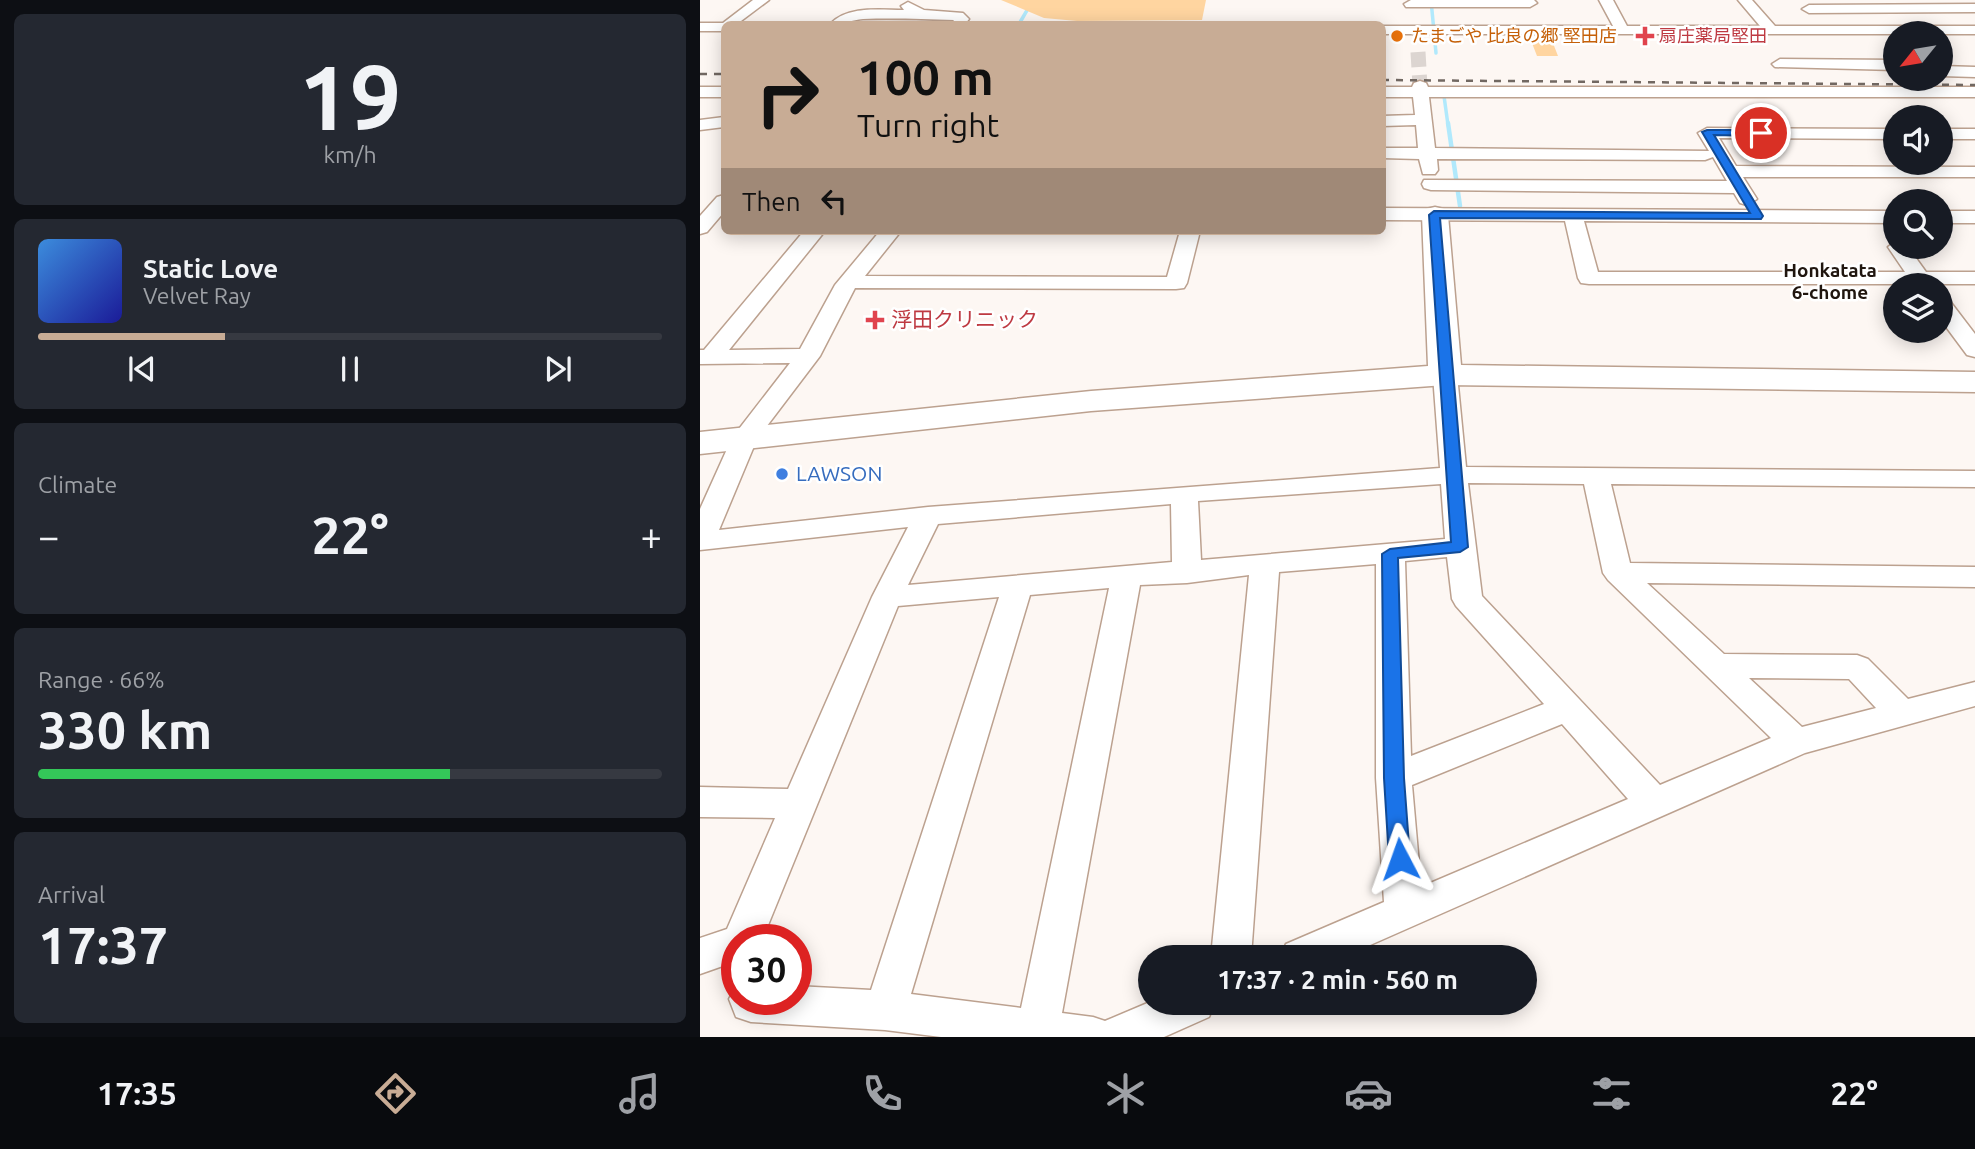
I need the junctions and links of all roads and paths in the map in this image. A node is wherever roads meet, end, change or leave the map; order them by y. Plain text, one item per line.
1 (762, 0) edge
2 (1606, 0) edge
3 (1624, 0) edge
4 (1745, 0) edge
5 (1421, 3) edge
6 (1530, 3) dead end
7 (914, 6) edge
8 (1975, 8) edge
9 (1809, 9) dead end
10 (734, 21) edge
11 (842, 21) edge
12 (960, 21) edge
13 (700, 27) edge
14 (721, 27) edge
15 (1386, 30) edge
16 (1623, 30) junction
17 (1975, 30) edge
18 (1754, 31) junction
19 (1772, 31) junction
20 (1425, 34) junction
21 (1780, 64) junction
22 (1883, 65) edge
23 (1953, 72) edge
24 (1975, 72) edge
25 (1420, 89) junction
26 (1801, 91) junction
27 (700, 92) edge
28 (721, 92) edge
29 (1386, 92) edge
30 (1975, 92) edge
31 (1423, 120) junction
32 (1386, 121) edge
33 (721, 122) edge
34 (700, 125) edge
35 (1883, 134) edge
36 (1953, 134) edge
37 (1975, 134) edge
38 (1386, 153) edge
39 (1427, 154) junction
40 (1705, 155) dead end
41 (1975, 172) edge
42 (1735, 179) junction
43 (1431, 184) junction
44 (717, 206) edge
45 (1386, 214) edge
46 (1434, 215) junction
47 (1573, 215) junction
48 (1757, 216) junction
49 (1883, 217) edge
50 (1953, 217) edge
51 (1975, 218) edge
52 (700, 228) edge
53 (812, 235) edge
54 (888, 235) edge
55 (1189, 235) edge
56 (1975, 278) edge
57 (1953, 280) edge
58 (849, 282) junction
59 (1883, 282) edge
60 (1953, 321) edge
61 (1975, 350) edge
62 (808, 356) junction
63 (706, 357) edge
64 (1445, 375) junction
65 (1975, 382) edge
66 (745, 438) junction
67 (700, 443) edge
68 (1453, 475) junction
69 (1596, 477) junction
70 (1975, 479) edge
71 (1184, 494) junction
72 (928, 516) junction
73 (700, 540) edge
74 (1460, 547) junction
75 (1390, 554) junction
76 (1265, 564) junction
77 (1187, 573) junction
78 (1618, 573) junction
79 (1975, 577) edge
80 (1126, 578) junction
81 (1017, 587) junction
82 (887, 597) junction
83 (1717, 666) junction
84 (1975, 694) edge
85 (1565, 709) junction
86 (1902, 714) junction
87 (1796, 742) junction
88 (1394, 778) junction
89 (700, 802) edge
90 (1654, 803) junction
91 (800, 804) junction
92 (1404, 913) junction
93 (749, 924) edge
94 (1232, 945) edge
95 (1328, 945) edge
96 (721, 949) edge
97 (700, 956) edge
98 (812, 1006) edge
99 (885, 1010) junction
100 (1167, 1015) edge
101 (1038, 1029) junction
102 (1093, 1037) edge
103 (1117, 1037) edge

1 - 10 street
2 - 3 street
2 - 16 street
4 - 19 street
5 - 6 street
5 - 20 street
7 - 11 street
7 - 12 street
8 - 9 street
13 - 14 street
15 - 20 street
16 - 18 street
16 - 20 street
17 - 19 street
18 - 19 street
18 - 21 street
21 - 22 street
21 - 26 street
23 - 24 street
25 - 26 street
25 - 29 street
25 - 31 street
26 - 30 street
27 - 28 street
31 - 32 street
31 - 39 street
33 - 34 street
35 - 42 street
36 - 37 street
38 - 39 street
39 - 40 street
39 - 43 street
41 - 42 street
42 - 43 street
42 - 48 street
43 - 46 street
44 - 52 street
45 - 46 street
46 - 47 street
46 - 64 street
47 - 48 street
47 - 59 street
48 - 49 street
50 - 51 street
53 - 63 street
54 - 58 street
55 - 58 street
56 - 57 street
58 - 62 street
60 - 61 street
62 - 63 street
62 - 66 street
64 - 65 street
64 - 66 street
64 - 68 street
66 - 67 street
66 - 73 street
68 - 69 street
68 - 71 street
68 - 74 street
69 - 70 street
69 - 78 street
71 - 72 street
71 - 77 street
72 - 73 street
72 - 82 street
74 - 75 street
74 - 85 street
75 - 76 street
75 - 88 street
76 - 77 street
76 - 94 street
77 - 80 street
78 - 79 street
78 - 83 street
80 - 81 street
80 - 101 street
81 - 82 street
81 - 99 street
82 - 91 street
83 - 86 street
83 - 87 street
84 - 86 street
85 - 88 street
85 - 90 street
86 - 87 street
87 - 90 street
88 - 92 street
89 - 91 street
90 - 92 street
91 - 93 street
92 - 95 street
96 - 97 street
98 - 99 street
99 - 101 street
100 - 103 street
101 - 102 street

